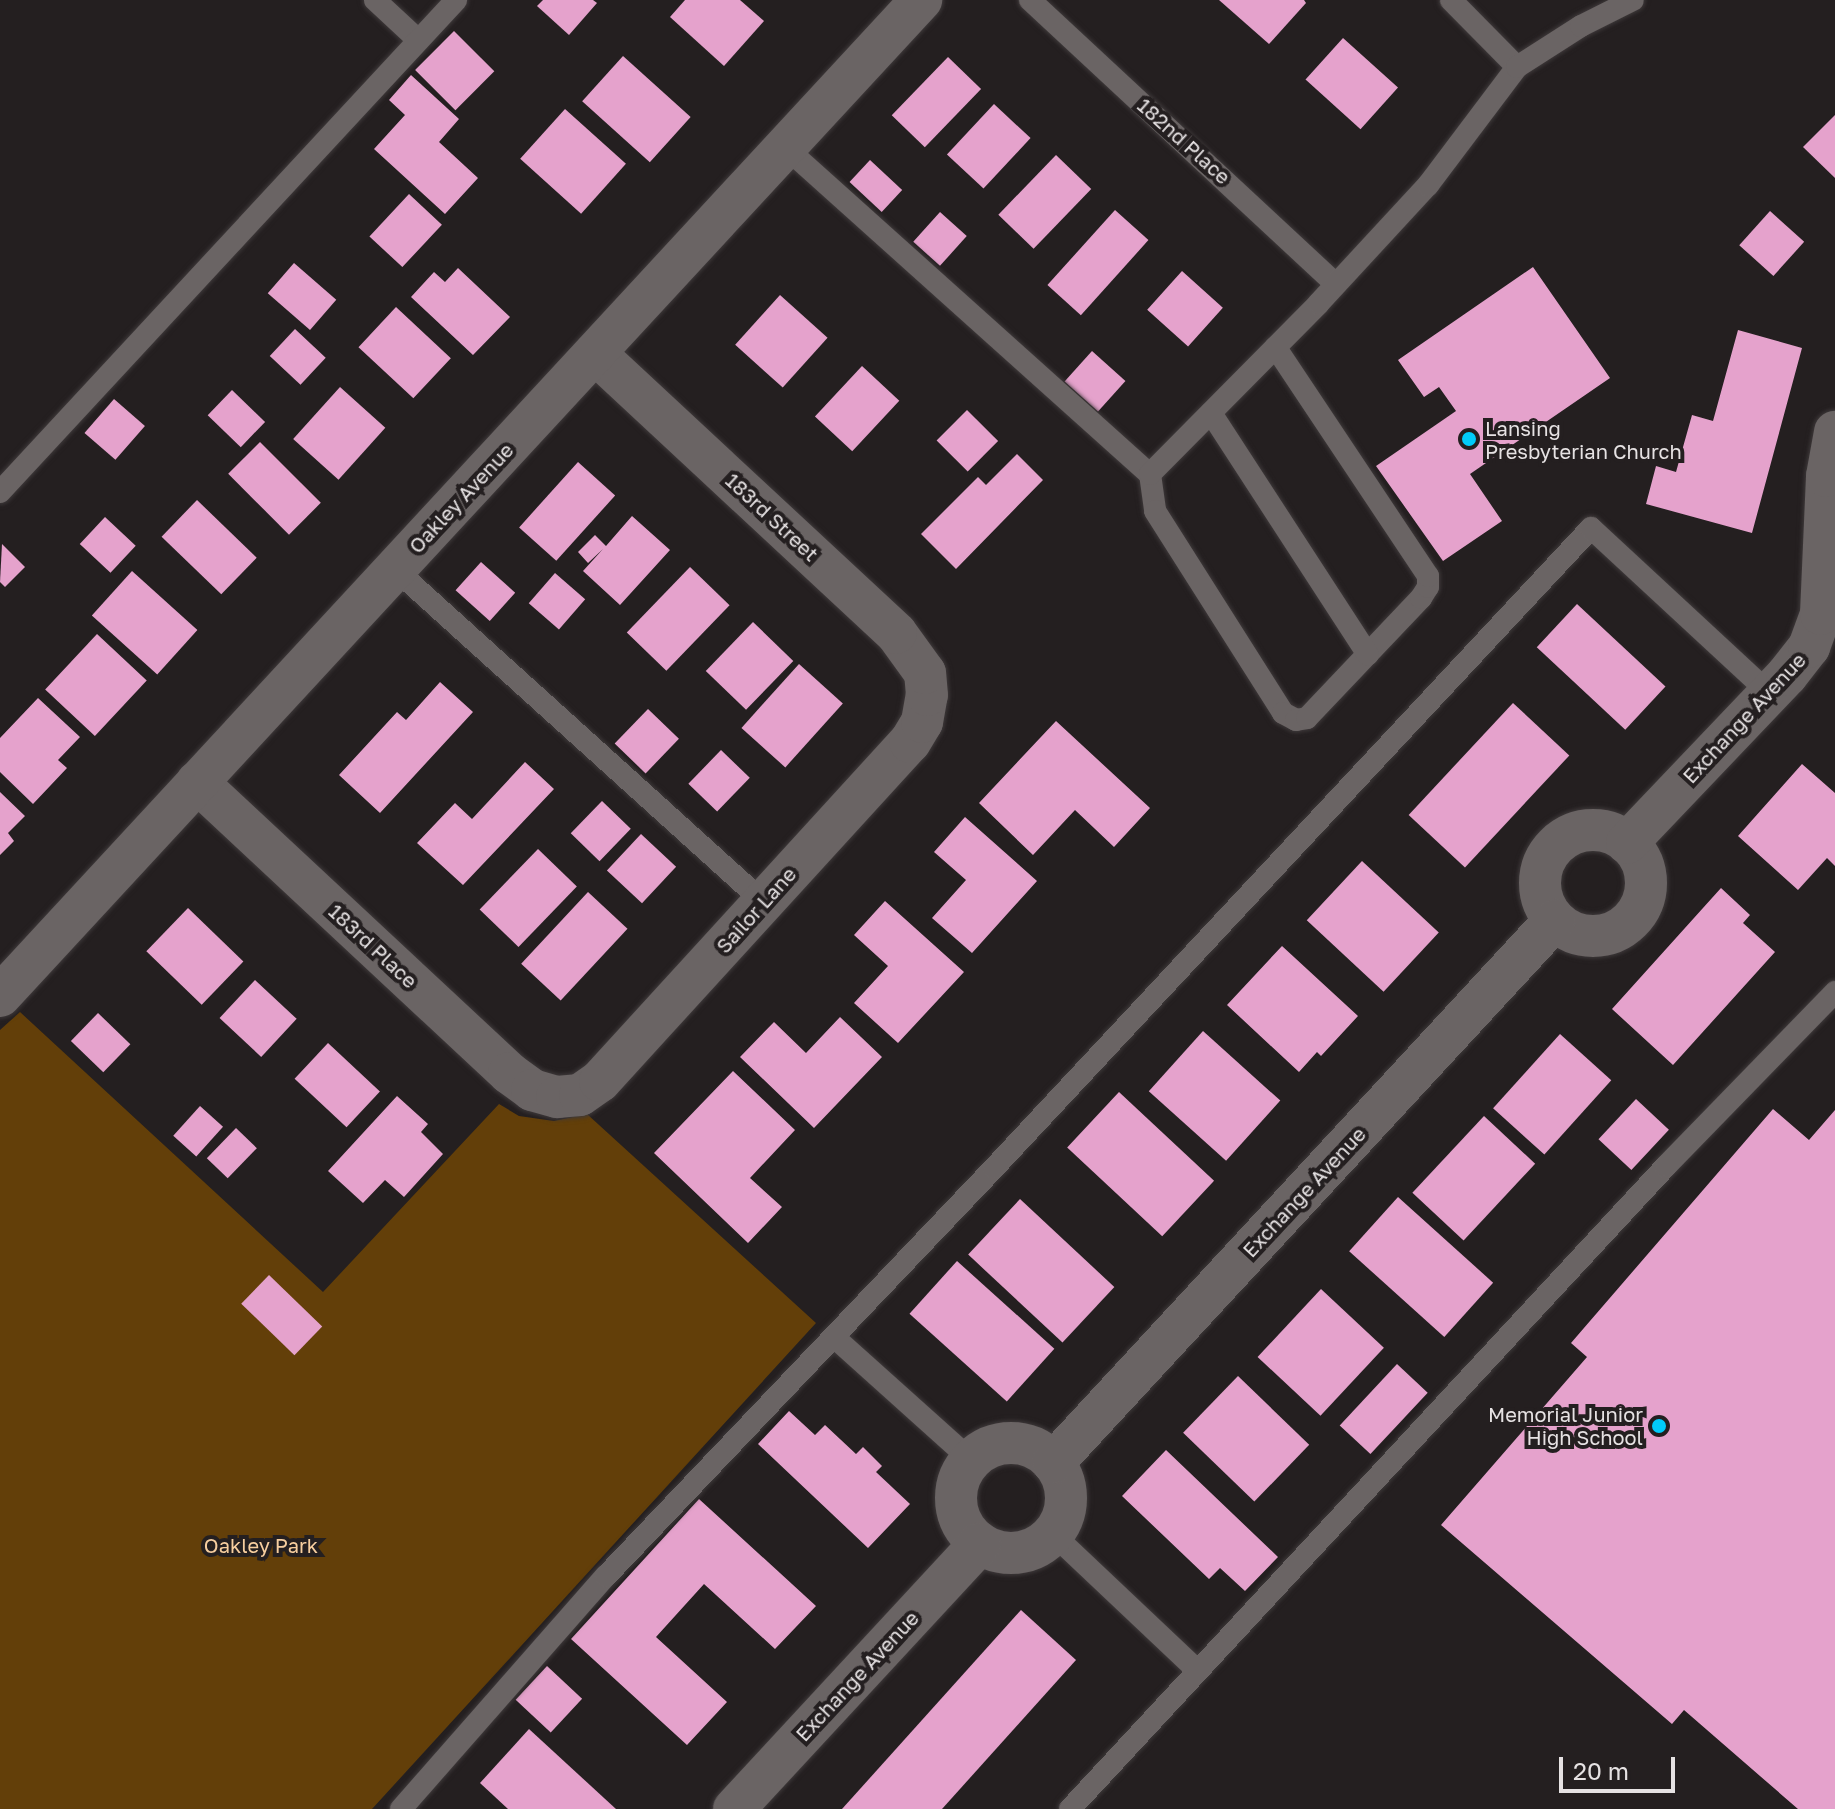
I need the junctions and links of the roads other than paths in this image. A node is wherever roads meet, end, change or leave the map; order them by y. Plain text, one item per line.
1 (375, 0) edge
2 (456, 0) edge
3 (1030, 0) edge
4 (1451, 0) edge
5 (1633, 0) edge
6 (898, 8) edge
7 (418, 40) junction
8 (1517, 67) junction
9 (785, 147) junction
10 (1336, 284) junction
11 (1275, 347) junction
12 (595, 353) junction
13 (1211, 413) junction
14 (1835, 432) edge
15 (1150, 474) junction
16 (1831, 477) edge
17 (0, 492) edge
18 (395, 569) junction
19 (1828, 618) edge
20 (1368, 655) junction
21 (1770, 694) junction
22 (927, 695) joint
23 (197, 782) junction
24 (1627, 843) junction
25 (763, 902) junction
26 (1555, 920) junction
27 (1835, 992) edge
28 (0, 996) edge
29 (557, 1097) joint
30 (834, 1337) junction
31 (971, 1460) junction
32 (1053, 1463) junction
33 (1053, 1534) junction
34 (980, 1543) junction
35 (1198, 1671) junction
36 (401, 1809) edge
37 (734, 1809) edge
38 (1070, 1809) edge

1 - 7 lane
2 - 7 lane
3 - 10 lane, 182nd Place
4 - 8 lane
5 - 8 lane
6 - 9 street, Oakley Avenue
7 - 17 lane
8 - 10 lane
9 - 12 street, Oakley Avenue
9 - 15 lane
10 - 11 lane
11 - 13 lane
11 - 20 lane
12 - 18 street, Oakley Avenue
12 - 22 street, 183rd Street
13 - 15 lane
13 - 20 lane
14 - 16 street, Exchange Avenue
15 - 20 lane
16 - 19 street, Exchange Avenue
18 - 23 street, Oakley Avenue
18 - 25 lane
19 - 21 street, Exchange Avenue
21 - 24 street, Exchange Avenue
21 - 30 lane
22 - 25 street, Sailor Lane
23 - 28 street, Oakley Avenue
23 - 29 street, 183rd Place
24 - 26 street
24 - 26 street
25 - 29 street, Sailor Lane
26 - 32 street, Exchange Avenue
27 - 35 lane
30 - 31 lane
30 - 36 lane
31 - 32 street
31 - 34 street
32 - 33 street
33 - 34 street
33 - 35 lane
34 - 37 street, Exchange Avenue
35 - 38 lane

